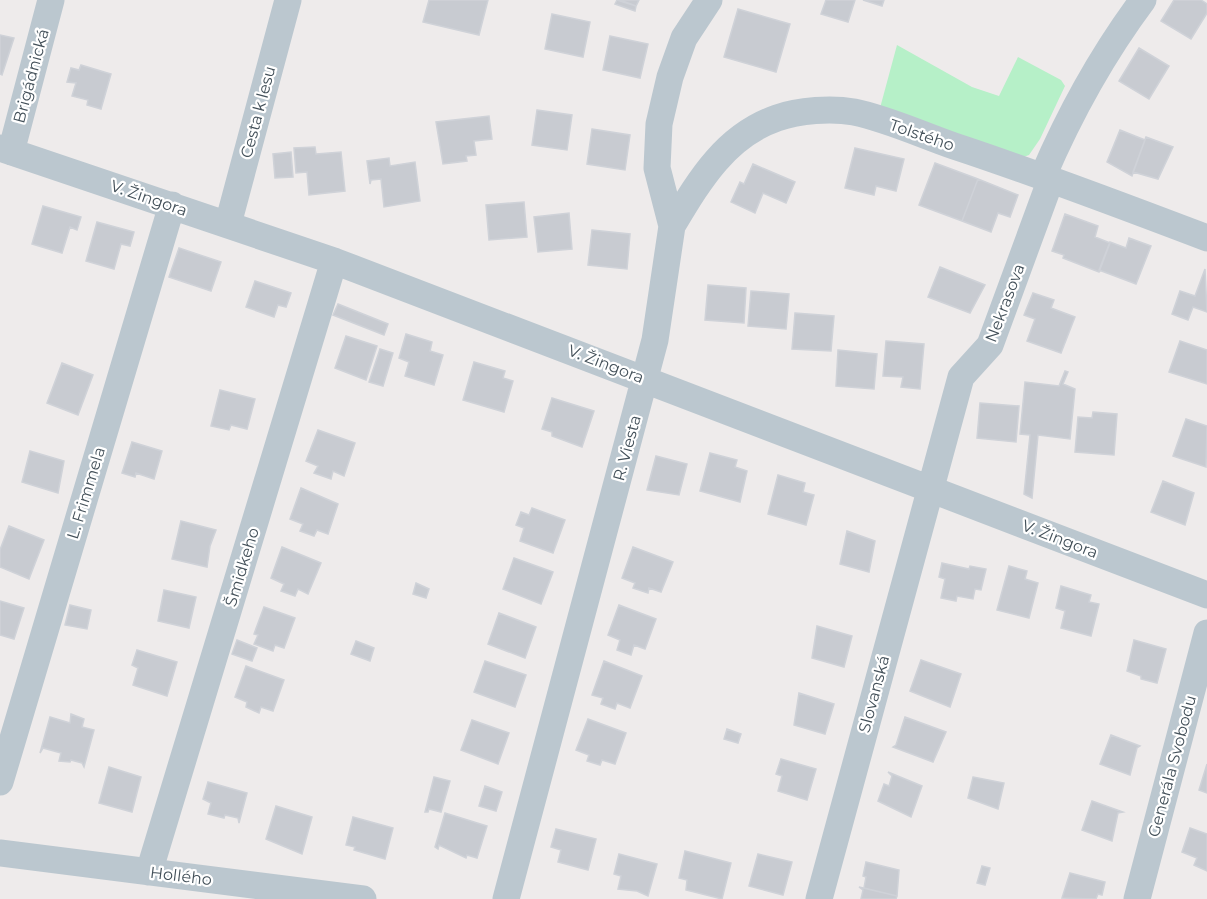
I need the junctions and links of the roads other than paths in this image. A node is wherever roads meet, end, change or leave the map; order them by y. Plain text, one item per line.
1 (51, 0) edge
2 (288, 0) edge
3 (709, 0) edge
4 (1143, 0) edge
5 (6, 149) edge
6 (1047, 177) junction
7 (172, 205) junction
8 (228, 224) junction
9 (672, 226) junction
10 (1207, 238) edge
11 (334, 261) junction
12 (645, 380) junction
13 (930, 489) junction
14 (1207, 595) edge
15 (1207, 633) edge
16 (0, 782) edge
17 (0, 853) edge
18 (149, 872) junction
19 (363, 899) edge
20 (506, 899) edge
21 (819, 899) edge
22 (1137, 899) edge

1 - 5 street, Brigádnická
2 - 8 street, Cesta k lesu
3 - 9 street, R. Viesta
4 - 6 street, Nekrasova
5 - 7 street, V. Žingora
6 - 9 street, Tolstého
6 - 10 street, Tolstého
6 - 13 street, Nekrasova
7 - 8 street, V. Žingora
7 - 16 street, L. Frimmela
8 - 11 street, V. Žingora
9 - 12 street, R. Viesta
11 - 12 street, V. Žingora
11 - 18 street, Šmidkeho
12 - 13 street, V. Žingora
12 - 20 street, R. Viesta
13 - 14 street, V. Žingora
13 - 21 street, Slovanská
15 - 22 street, Generála Svobodu
17 - 18 street, Hollého
18 - 19 street, Hollého

